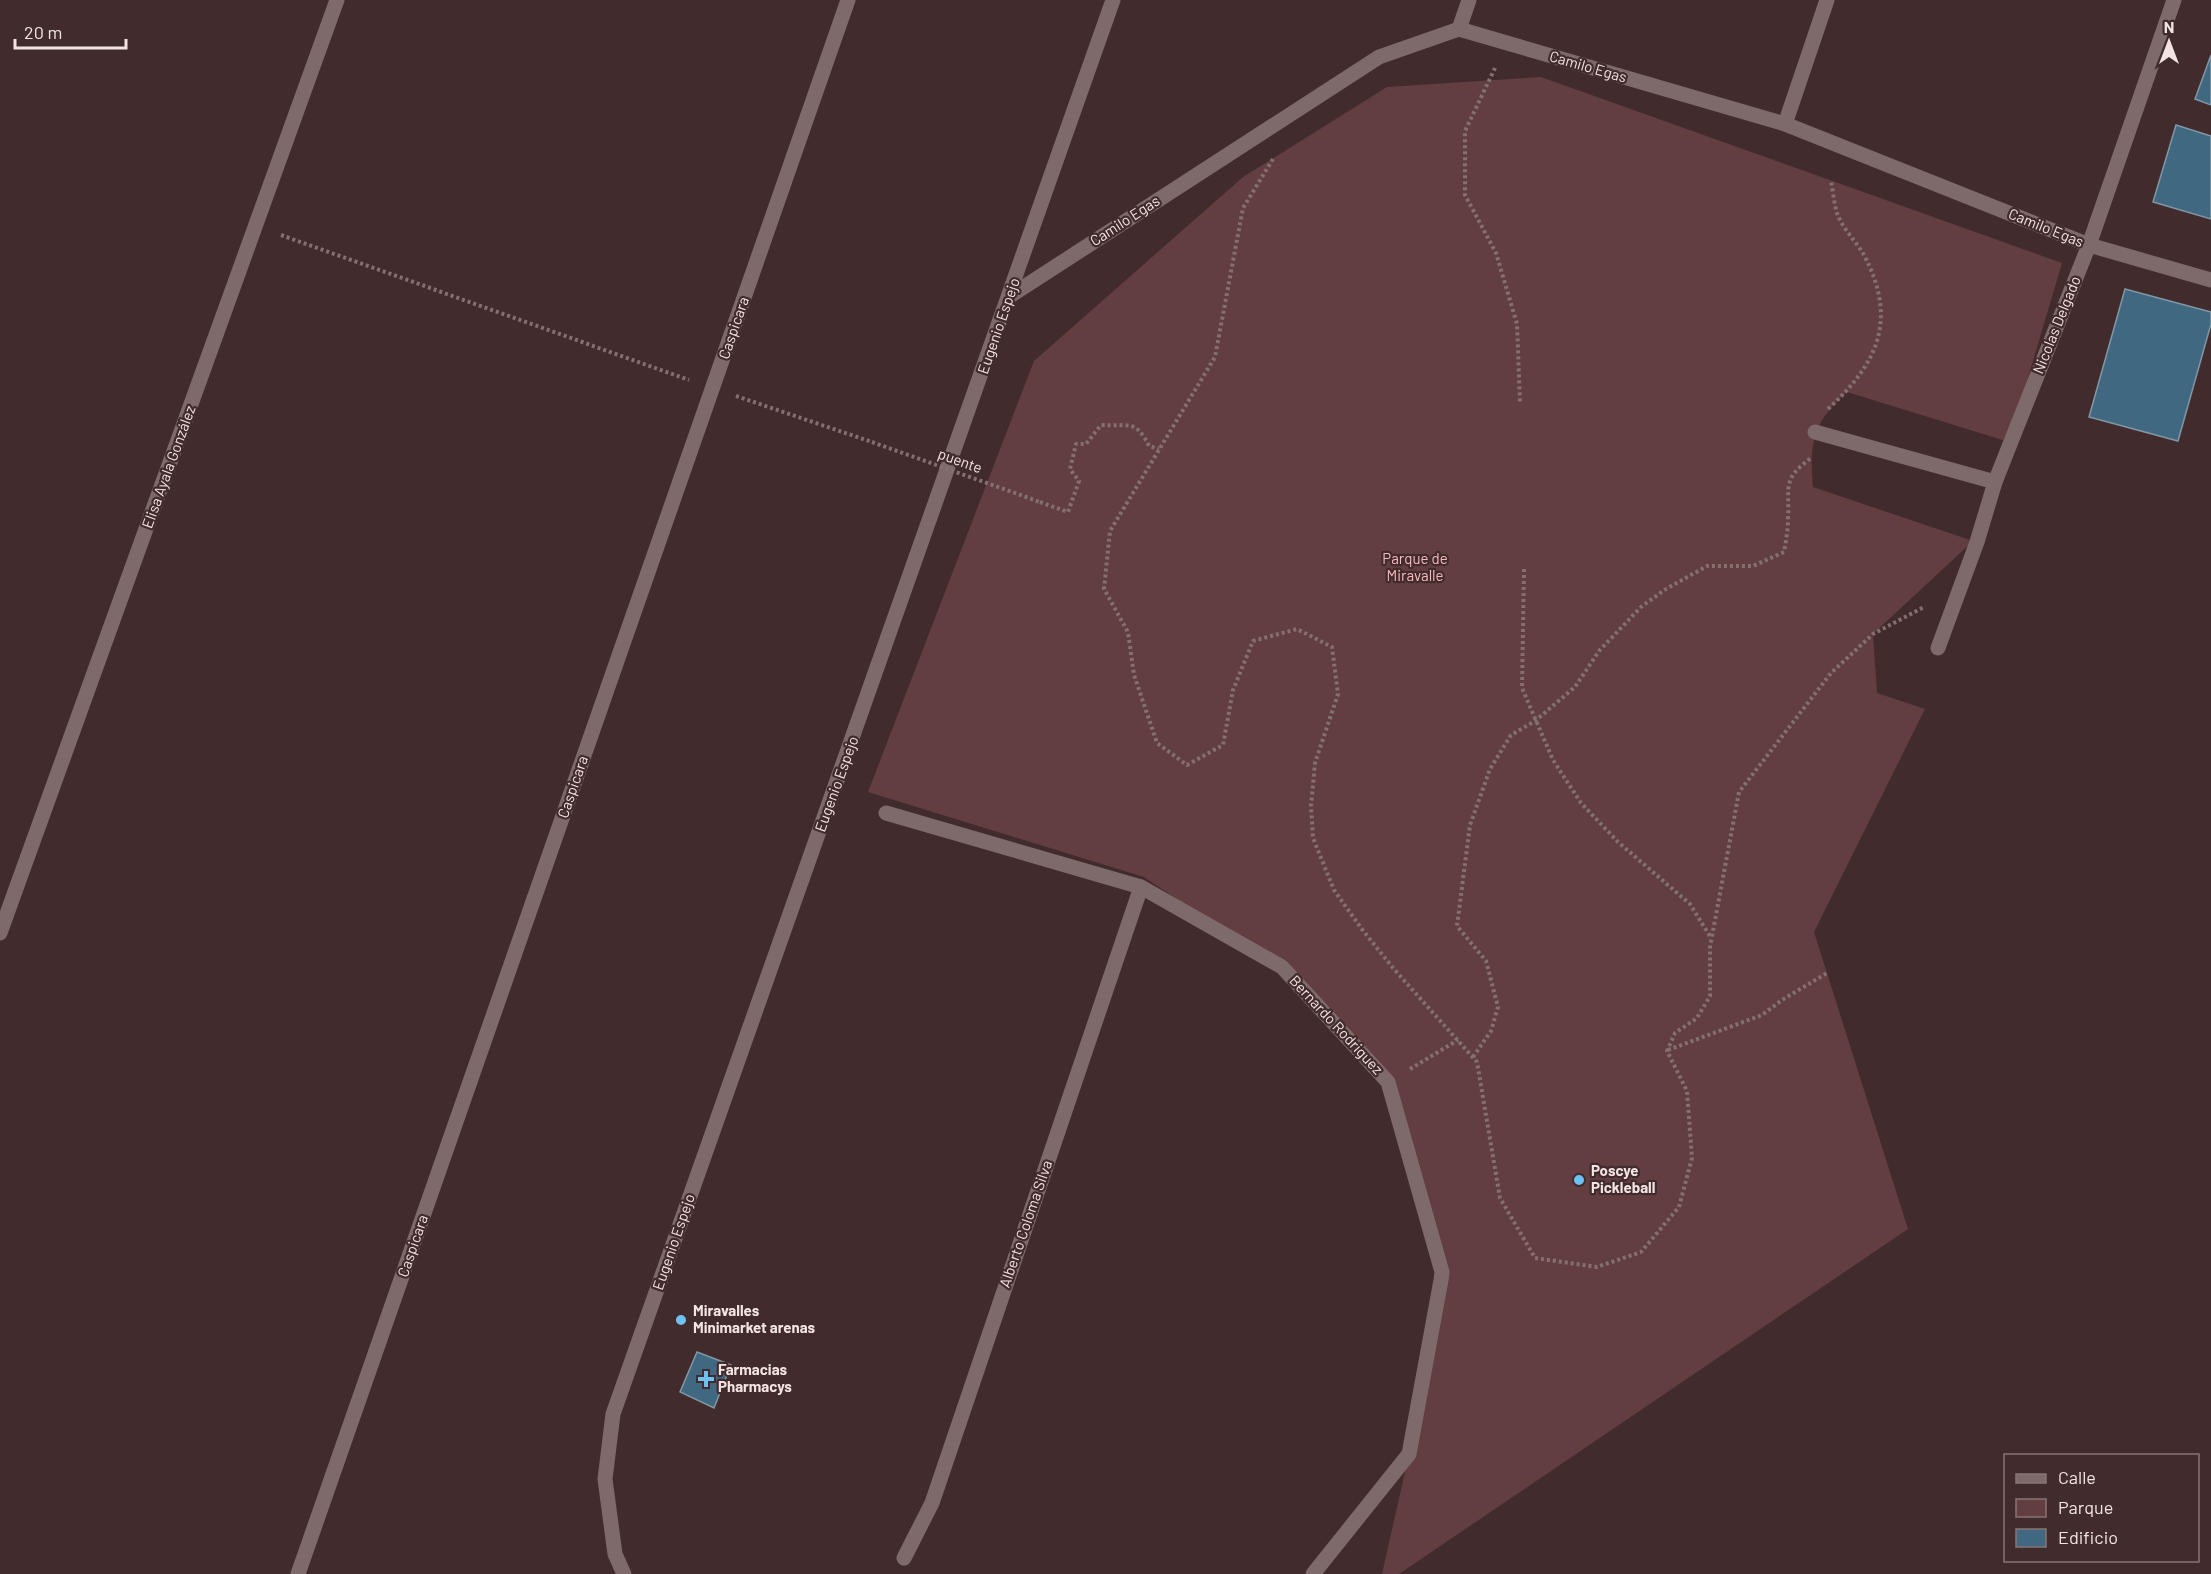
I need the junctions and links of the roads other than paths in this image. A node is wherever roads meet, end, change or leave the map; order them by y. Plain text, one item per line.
1 (337, 0) edge
2 (849, 0) edge
3 (1113, 0) edge
4 (1469, 0) edge
5 (1827, 0) edge
6 (2174, 0) edge
7 (1459, 29) junction
8 (1785, 124) junction
9 (2089, 245) junction
10 (2211, 280) edge
11 (1010, 296) junction
12 (1815, 432) road end
13 (1995, 482) junction
14 (1938, 648) dead end
15 (886, 813) dead end
16 (1141, 887) junction
17 (0, 933) edge
18 (904, 1558) dead end
19 (298, 1574) edge
20 (624, 1574) edge
21 (1313, 1574) edge

1 - 17 street, Elisa Ayala González
2 - 19 street, Caspicara
3 - 11 street, Eugenio Espejo
4 - 7 street
5 - 8 street
6 - 9 street, Nicolas Delgado
7 - 8 street, Camilo Egas
7 - 11 street, Camilo Egas
8 - 9 street, Camilo Egas
9 - 10 street, Camilo Egas
9 - 13 street, Nicolas Delgado
11 - 20 street, Eugenio Espejo
12 - 13 street
13 - 14 street, Nicolas Delgado
15 - 16 street, Bernardo Rodriguez
16 - 18 street, Alberto Coloma Silva
16 - 21 street, Bernardo Rodriguez

